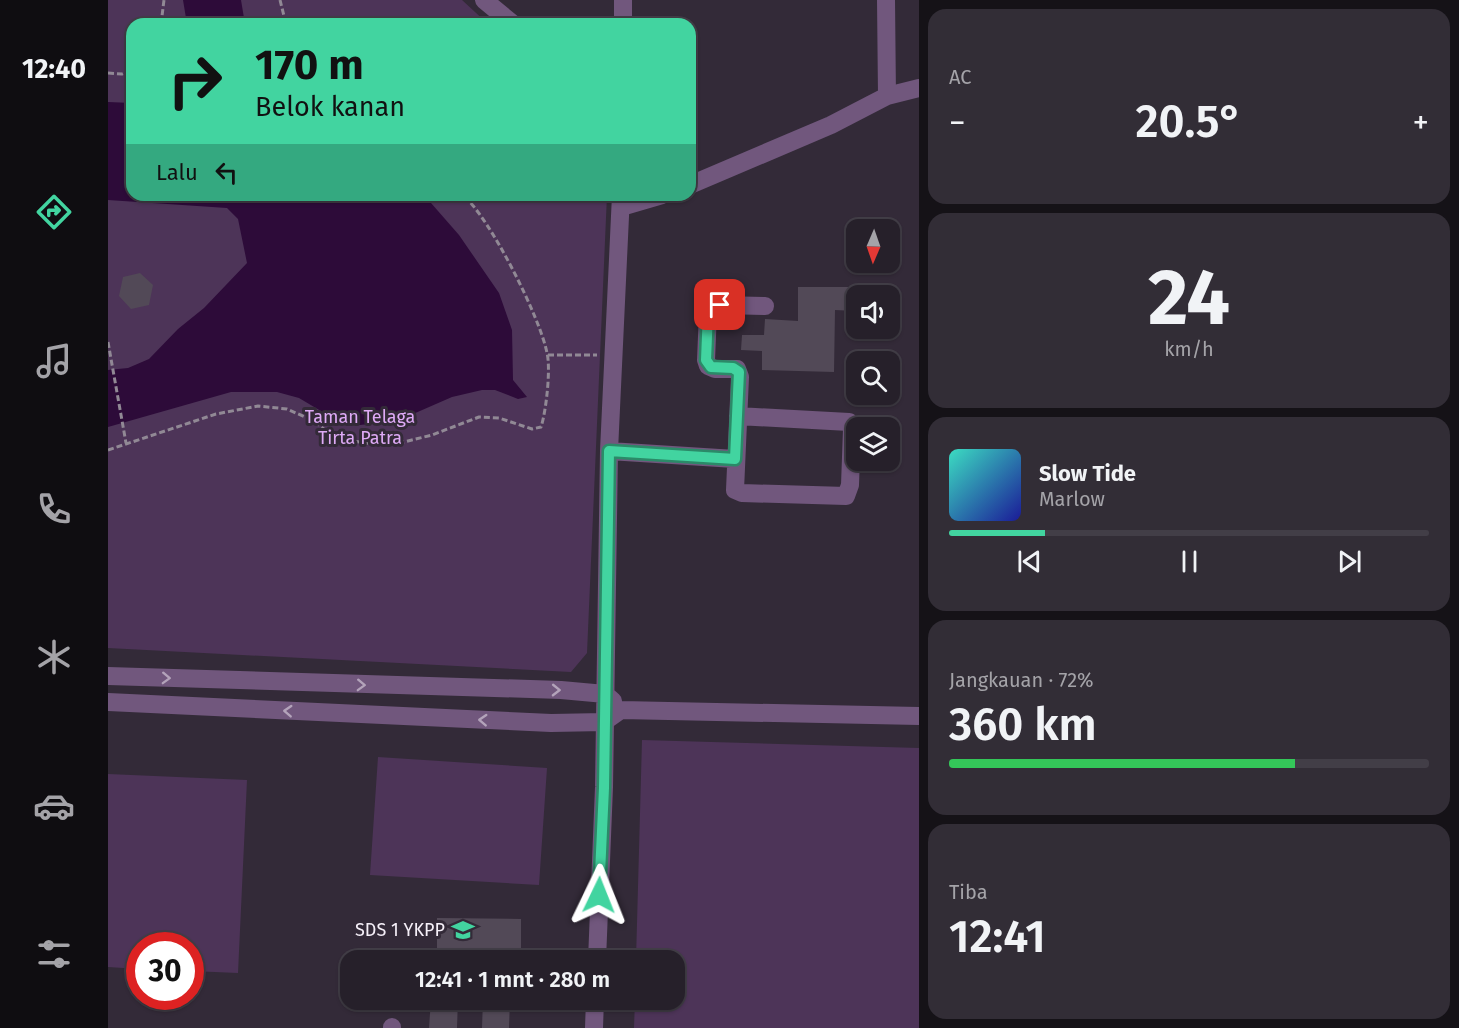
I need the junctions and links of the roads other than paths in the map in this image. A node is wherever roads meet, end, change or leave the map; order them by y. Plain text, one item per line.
1 (484, 0) edge
2 (623, 0) edge
3 (886, 0) edge
4 (506, 18) edge
5 (623, 18) edge
6 (919, 88) edge
7 (887, 96) junction
8 (696, 182) edge
9 (621, 201) edge
10 (765, 306) dead end
11 (738, 416) junction
12 (609, 451) junction
13 (735, 459) junction
14 (108, 676) edge
15 (605, 693) junction
16 (108, 702) edge
17 (621, 710) junction
18 (919, 716) edge
19 (604, 722) junction
20 (597, 950) edge
21 (595, 1010) edge
22 (594, 1028) edge

1 - 4 street
2 - 5 street
3 - 7 street
6 - 7 street
7 - 8 street
9 - 12 street
10 - 11 street
11 - 13 street
11 - 13 street
12 - 13 street
12 - 15 street
14 -> 15 street
15 - 17 street
15 - 19 street
19 -> 16 street
17 - 18 street
17 - 19 street
19 - 20 street
21 - 22 street

